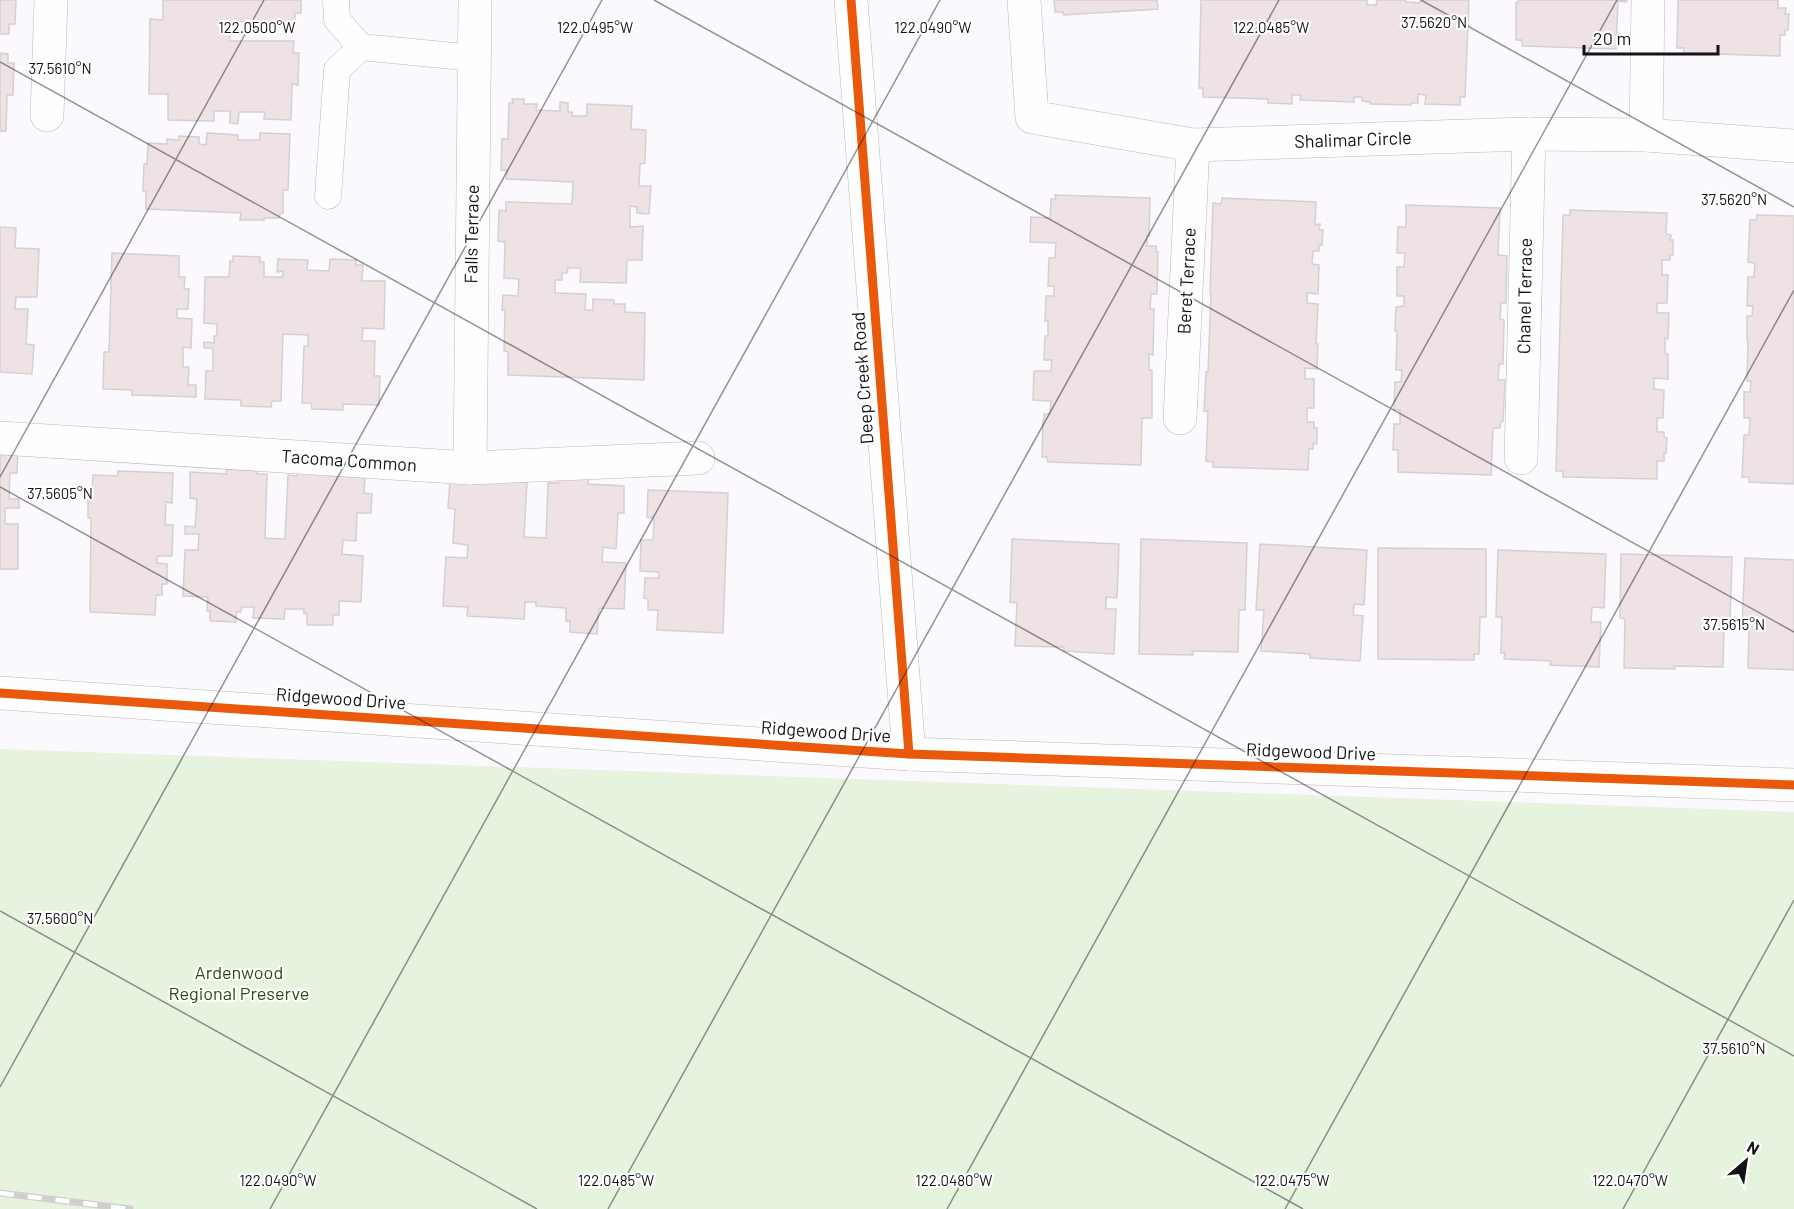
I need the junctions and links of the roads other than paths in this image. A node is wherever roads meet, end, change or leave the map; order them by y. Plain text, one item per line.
1 (51, 0) edge
2 (336, 0) edge
3 (475, 0) edge
4 (851, 0) edge
5 (1024, 0) edge
6 (1648, 0) edge
7 (361, 47) junction
8 (474, 58) junction
9 (47, 116) dead end
10 (1529, 134) junction
11 (1647, 135) junction
12 (1193, 145) junction
13 (1794, 146) edge
14 (328, 196) dead end
15 (1180, 418) dead end
16 (0, 438) edge
17 (698, 458) dead end
18 (1521, 459) dead end
19 (470, 468) junction
20 (0, 693) edge
21 (909, 754) junction
22 (1794, 785) edge

1 - 9 street
2 - 7 lane
3 - 8 street, Falls Terrace
4 - 21 street, Deep Creek Road
5 - 12 street, Shalimar Circle
6 - 11 street
7 - 8 lane
7 - 14 lane
8 - 19 street, Falls Terrace
10 - 11 street, Shalimar Circle
10 - 12 street, Shalimar Circle
10 - 18 street, Chanel Terrace
11 - 13 street, Shalimar Circle
12 - 15 street, Beret Terrace
16 - 19 street, Tacoma Common
17 - 19 street, Tacoma Common
20 - 21 street, Ridgewood Drive
21 - 22 street, Ridgewood Drive

